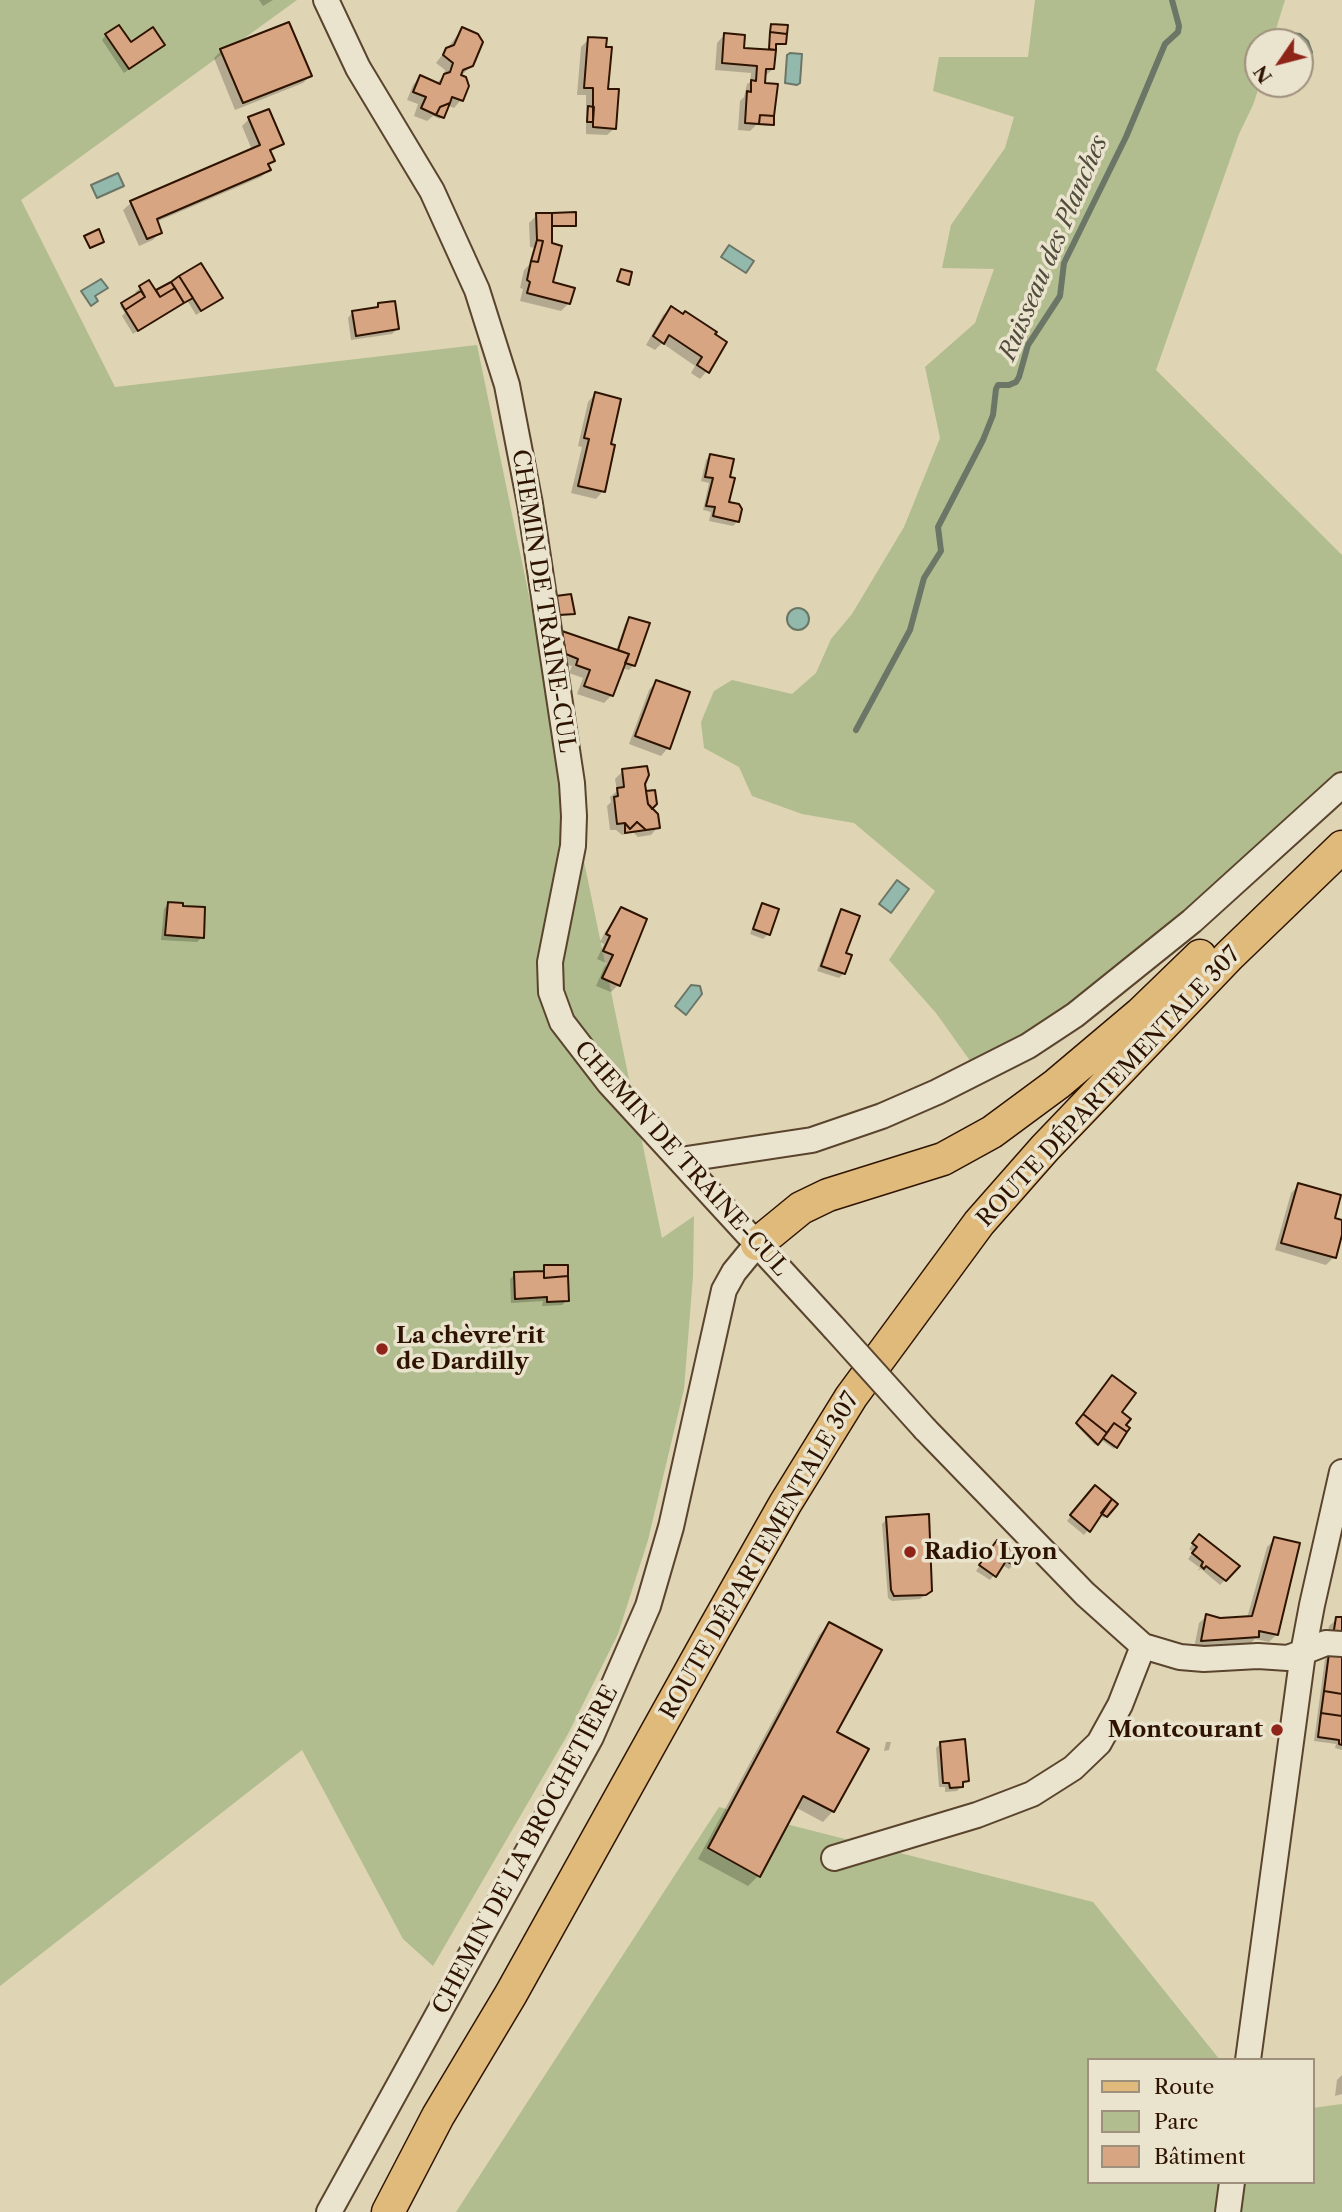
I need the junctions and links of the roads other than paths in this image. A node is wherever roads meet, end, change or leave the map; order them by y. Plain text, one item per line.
1 (326, 0) edge
2 (1342, 785) edge
3 (1342, 829) edge
4 (1342, 848) edge
5 (680, 1160) junction
6 (757, 1244) junction
7 (1342, 1472) edge
8 (1342, 1644) edge
9 (1143, 1647) junction
10 (1303, 1653) junction
11 (834, 1858) dead end
12 (1248, 2058) edge
13 (1232, 2184) edge
14 (329, 2212) edge
15 (388, 2212) edge
16 (1228, 2212) edge

1 - 5 street, CHEMIN DE TRAINE-CUL
2 - 5 street
3 - 6 main road
4 - 15 main road, ROUTE DÉPARTEMENTALE 307
5 - 6 street, CHEMIN DE TRAINE-CUL
6 - 9 street, CHEMIN DE TRAINE-CUL, bridge
6 - 14 street, CHEMIN DE LA BROCHETIÈRE
7 - 10 street
8 - 10 street, CHEMIN DE TRAINE-CUL
9 - 10 street, CHEMIN DE TRAINE-CUL
9 - 11 street
10 - 12 street
13 - 16 street

